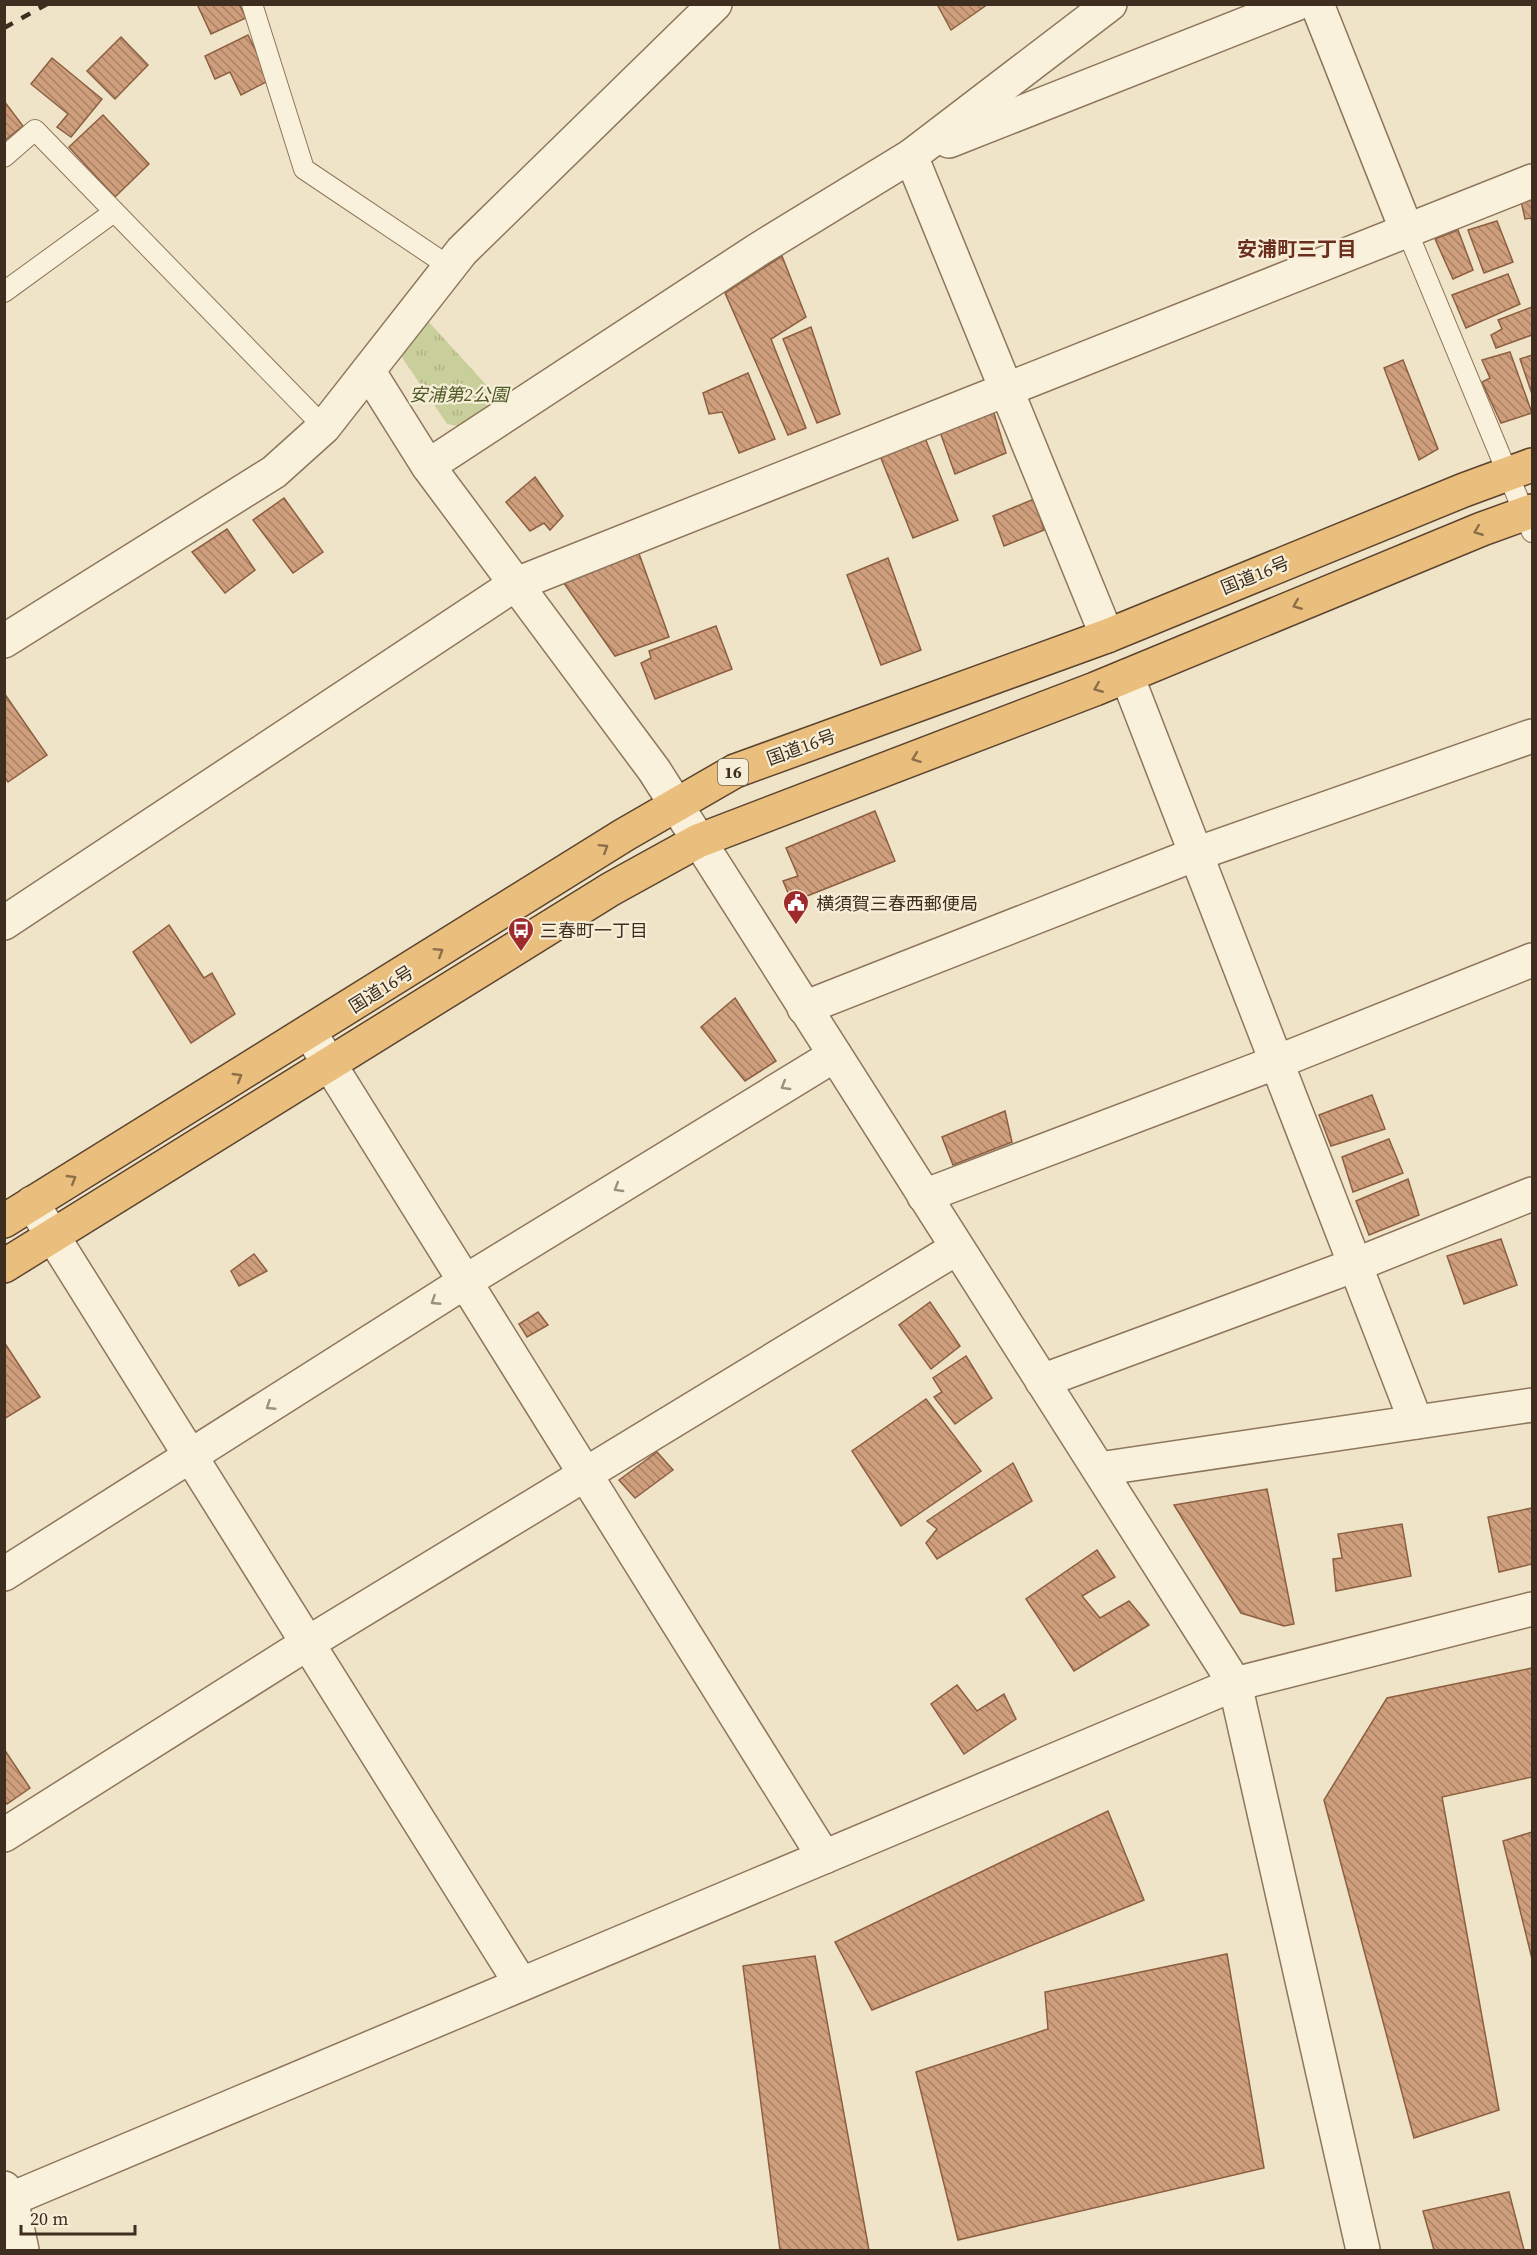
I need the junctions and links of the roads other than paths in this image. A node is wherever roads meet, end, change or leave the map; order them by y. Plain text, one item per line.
1 (252, 4) edge
2 (1110, 4) edge
3 (1296, 4) edge
4 (1317, 4) edge
5 (714, 5) edge
6 (911, 156) junction
7 (4, 157) edge
8 (1533, 181) edge
9 (114, 212) junction
10 (1407, 231) junction
11 (450, 267) junction
12 (4, 292) edge
13 (369, 372) junction
14 (1006, 390) junction
15 (324, 427) junction
16 (428, 466) junction
17 (1520, 470) edge
18 (1530, 519) edge
19 (514, 585) junction
20 (1107, 636) junction
21 (4, 641) edge
22 (1127, 676) junction
23 (1533, 736) edge
24 (676, 806) junction
25 (698, 841) junction
26 (1196, 854) junction
27 (4, 923) edge
28 (1533, 960) edge
29 (804, 1008) junction
30 (310, 1033) junction
31 (835, 1055) junction
32 (1276, 1062) junction
33 (331, 1066) junction
34 (1533, 1194) edge
35 (924, 1196) junction
36 (12, 1214) edge
37 (53, 1236) junction
38 (957, 1248) junction
39 (1355, 1265) junction
40 (4, 1266) edge
41 (466, 1281) junction
42 (1041, 1381) junction
43 (1533, 1405) edge
44 (1416, 1422) junction
45 (191, 1457) junction
46 (1099, 1470) junction
47 (586, 1473) junction
48 (4, 1574) edge
49 (1533, 1609) edge
50 (308, 1643) junction
51 (1235, 1684) junction
52 (4, 1835) edge
53 (824, 1857) junction
54 (521, 1984) junction
55 (7, 2196) edge
56 (22, 2250) edge
57 (1363, 2250) edge

1 - 11 lane
2 - 6 street
3 - 6 street
4 - 10 street
5 - 11 street
6 - 14 street
6 - 16 street
7 - 9 lane
8 - 10 street
9 - 12 lane
9 - 15 lane
10 - 14 street
10 - 17 lane
11 - 13 street
13 - 15 street
13 - 16 street
14 - 19 street
14 - 20 street
15 - 21 street
16 - 19 street
17 - 18 lane
17 - 20 highway, 国道16号 / 16
18 -> 22 highway
19 - 24 street
19 - 27 street
20 - 24 highway, 国道16号 / 16
22 -> 25 highway
22 - 26 street
23 - 26 street
24 - 25 street
30 -> 24 highway, 国道16号 / 16
25 - 29 street
25 - 33 highway
26 - 29 street
26 - 32 street
28 - 32 street
29 - 31 street
30 - 33 street
36 -> 30 highway, 国道16号 / 16
31 - 35 street
31 -> 41 street
32 - 35 street
32 - 39 street
33 - 37 highway
33 - 41 street
34 - 39 street
35 - 38 street
36 - 37 street
37 - 40 highway
37 - 45 street
38 - 42 street
38 - 47 street
39 - 42 street
39 - 44 street
41 -> 45 street
41 - 47 street
42 - 46 street
43 - 44 street
44 - 46 street
45 - 48 street
45 - 50 street
46 - 51 street
47 - 50 street
47 - 53 street
49 - 51 street
50 - 52 street
50 - 54 street
51 - 53 street
51 - 57 street
53 - 54 street
54 - 55 street
55 - 56 street

